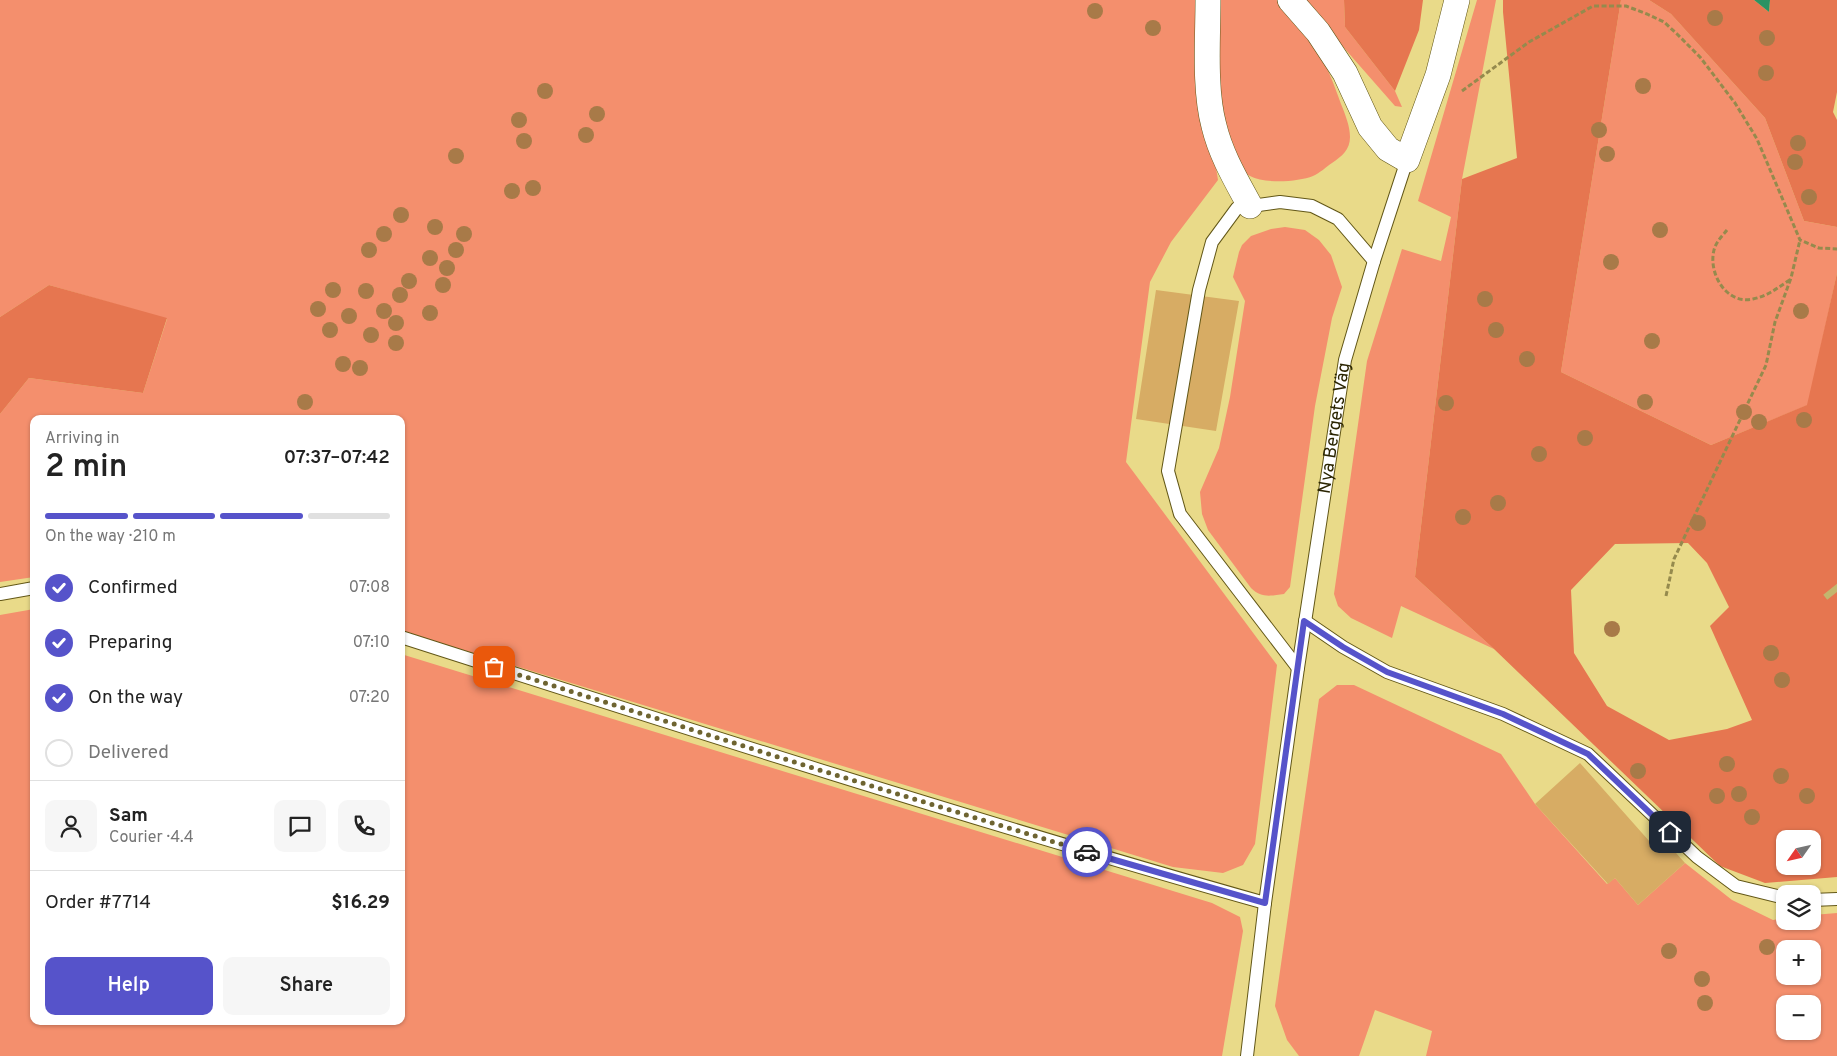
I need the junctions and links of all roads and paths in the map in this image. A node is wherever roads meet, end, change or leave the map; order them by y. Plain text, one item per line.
1 (1208, 0) edge
2 (1290, 0) edge
3 (1457, 0) edge
4 (1460, 93) dead end
5 (1407, 160) junction
6 (1250, 206) junction
7 (1727, 230) dead end
8 (1800, 240) junction
9 (1837, 249) edge
10 (1374, 261) junction
11 (1791, 278) junction
12 (30, 589) edge
13 (0, 594) edge
14 (1666, 596) dead end
15 (1304, 621) junction
16 (405, 638) edge
17 (1298, 668) junction
18 (1776, 896) edge
19 (1821, 900) edge
20 (1837, 900) edge
21 (1265, 903) junction
22 (1247, 1056) edge

1 - 6 street
2 - 5 street
3 - 5 street
4 - 8 path
5 - 10 lane, Nya Bergets Väg
6 - 10 lane
6 - 17 lane
7 - 11 path
8 - 9 path
8 - 11 path
10 - 15 lane, Nya Bergets Väg
11 - 14 path
12 - 13 lane
15 - 17 lane, Nya Bergets Väg
15 - 18 lane
16 - 21 lane
17 - 21 lane, Nya Bergets Väg
19 - 20 lane
21 - 22 lane, Nya Bergets Väg

